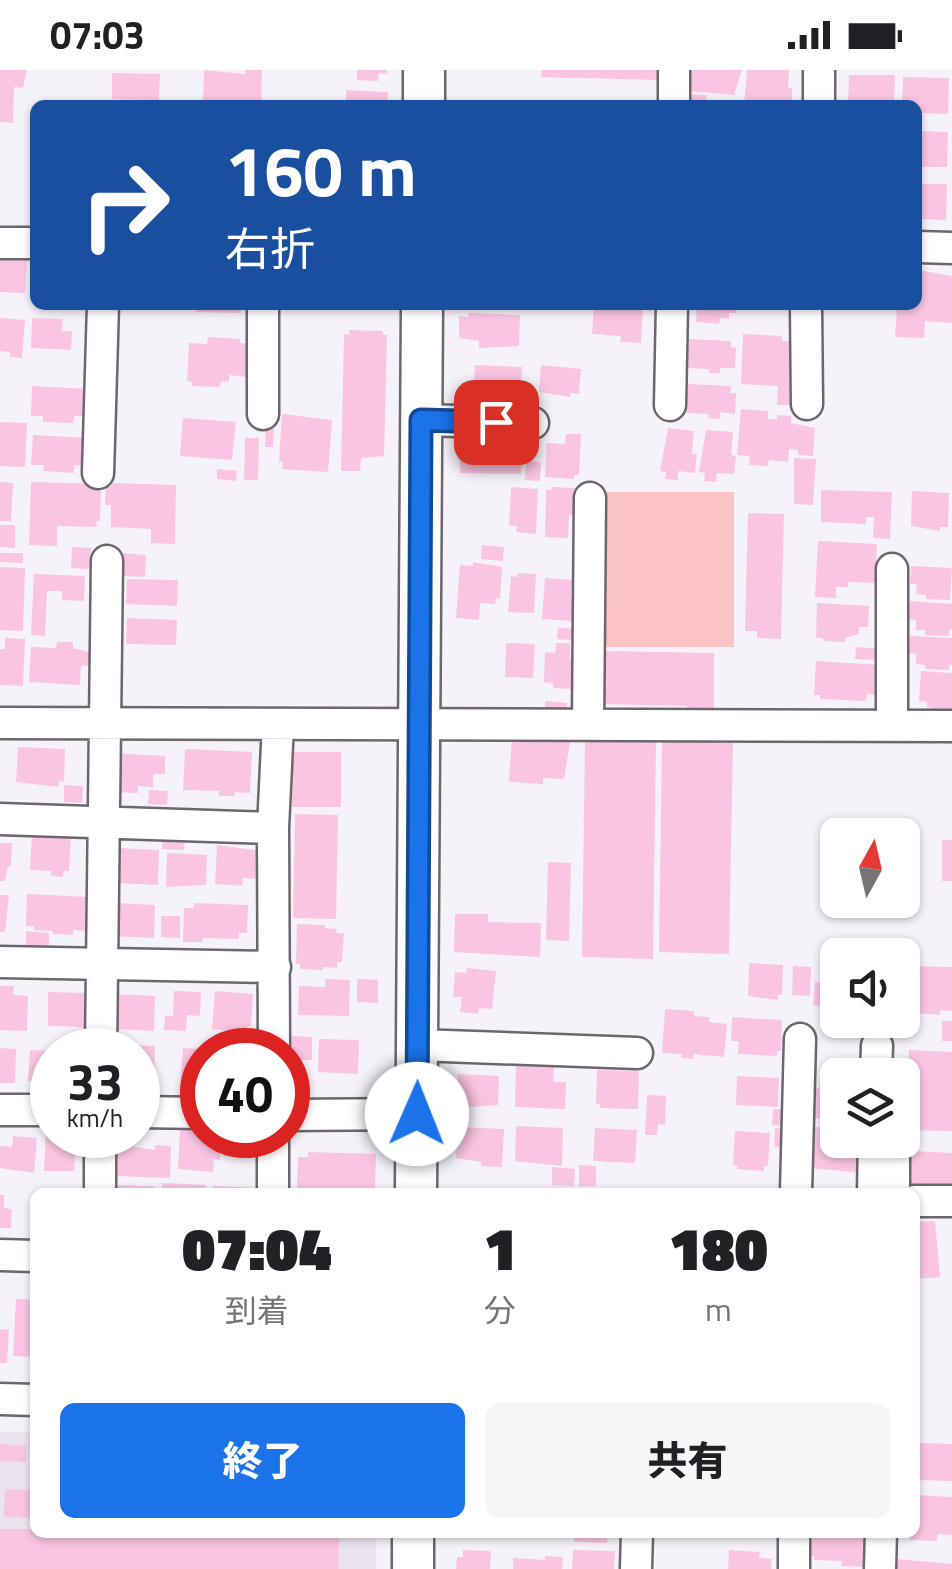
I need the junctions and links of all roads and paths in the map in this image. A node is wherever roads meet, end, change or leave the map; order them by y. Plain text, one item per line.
1 (424, 70) edge
2 (674, 70) edge
3 (819, 70) edge
4 (424, 100) edge
5 (674, 100) edge
6 (819, 100) edge
7 (0, 243) edge
8 (30, 243) edge
9 (922, 247) edge
10 (952, 248) edge
11 (102, 310) edge
12 (263, 310) edge
13 (422, 310) edge
14 (672, 310) edge
15 (806, 310) edge
16 (670, 404) dead end
17 (807, 404) dead end
18 (262, 414) dead end
19 (421, 420) junction
20 (533, 423) dead end
21 (98, 472) dead end
22 (590, 498) dead end
23 (107, 562) dead end
24 (892, 568) dead end
25 (0, 723) edge
26 (105, 724) junction
27 (278, 724) junction
28 (420, 725) junction
29 (588, 725) junction
30 (892, 726) junction
31 (952, 726) edge
32 (0, 820) edge
33 (102, 821) junction
34 (274, 828) junction
35 (0, 962) edge
36 (101, 963) junction
37 (275, 967) junction
38 (100, 1028) edge
39 (274, 1028) edge
40 (800, 1039) dead end
41 (418, 1046) junction
42 (637, 1053) dead end
43 (0, 1110) edge
44 (30, 1110) edge
45 (310, 1114) edge
46 (417, 1114) junction
47 (100, 1158) edge
48 (273, 1158) edge
49 (874, 1158) edge
50 (894, 1158) edge
51 (100, 1188) edge
52 (273, 1188) edge
53 (416, 1188) edge
54 (796, 1188) edge
55 (873, 1188) edge
56 (894, 1188) edge
57 (920, 1201) edge
58 (952, 1202) edge
59 (0, 1255) edge
60 (30, 1256) edge
61 (0, 1399) edge
62 (30, 1400) edge
63 (413, 1538) edge
64 (637, 1538) edge
65 (794, 1538) edge
66 (882, 1538) edge
67 (413, 1569) edge
68 (636, 1569) edge
69 (794, 1569) edge
70 (880, 1569) edge

1 - 4 street
2 - 5 street
3 - 6 street
7 - 8 street
9 - 10 street
11 - 21 street
12 - 18 street
13 - 19 street
14 - 16 street
15 - 17 street
19 - 20 street
19 - 28 street
22 - 29 street
23 - 26 street
24 - 30 street
25 - 26 street
26 - 27 street
26 - 33 street
27 - 28 street
27 - 34 street
28 - 29 street
28 - 41 street
29 - 30 street
30 - 31 street
32 - 33 street
33 - 34 street
33 - 36 street
34 - 37 street
35 - 36 street
36 - 37 street
36 - 38 street
37 - 39 street
40 - 54 street
41 - 42 street
41 - 46 street
43 - 44 street
45 - 46 street
46 - 53 street
47 - 51 street
48 - 52 street
49 - 55 street
50 - 56 street
57 - 58 street
59 - 60 street
61 - 62 street
63 - 67 street
64 - 68 street
65 - 69 street
66 - 70 street

